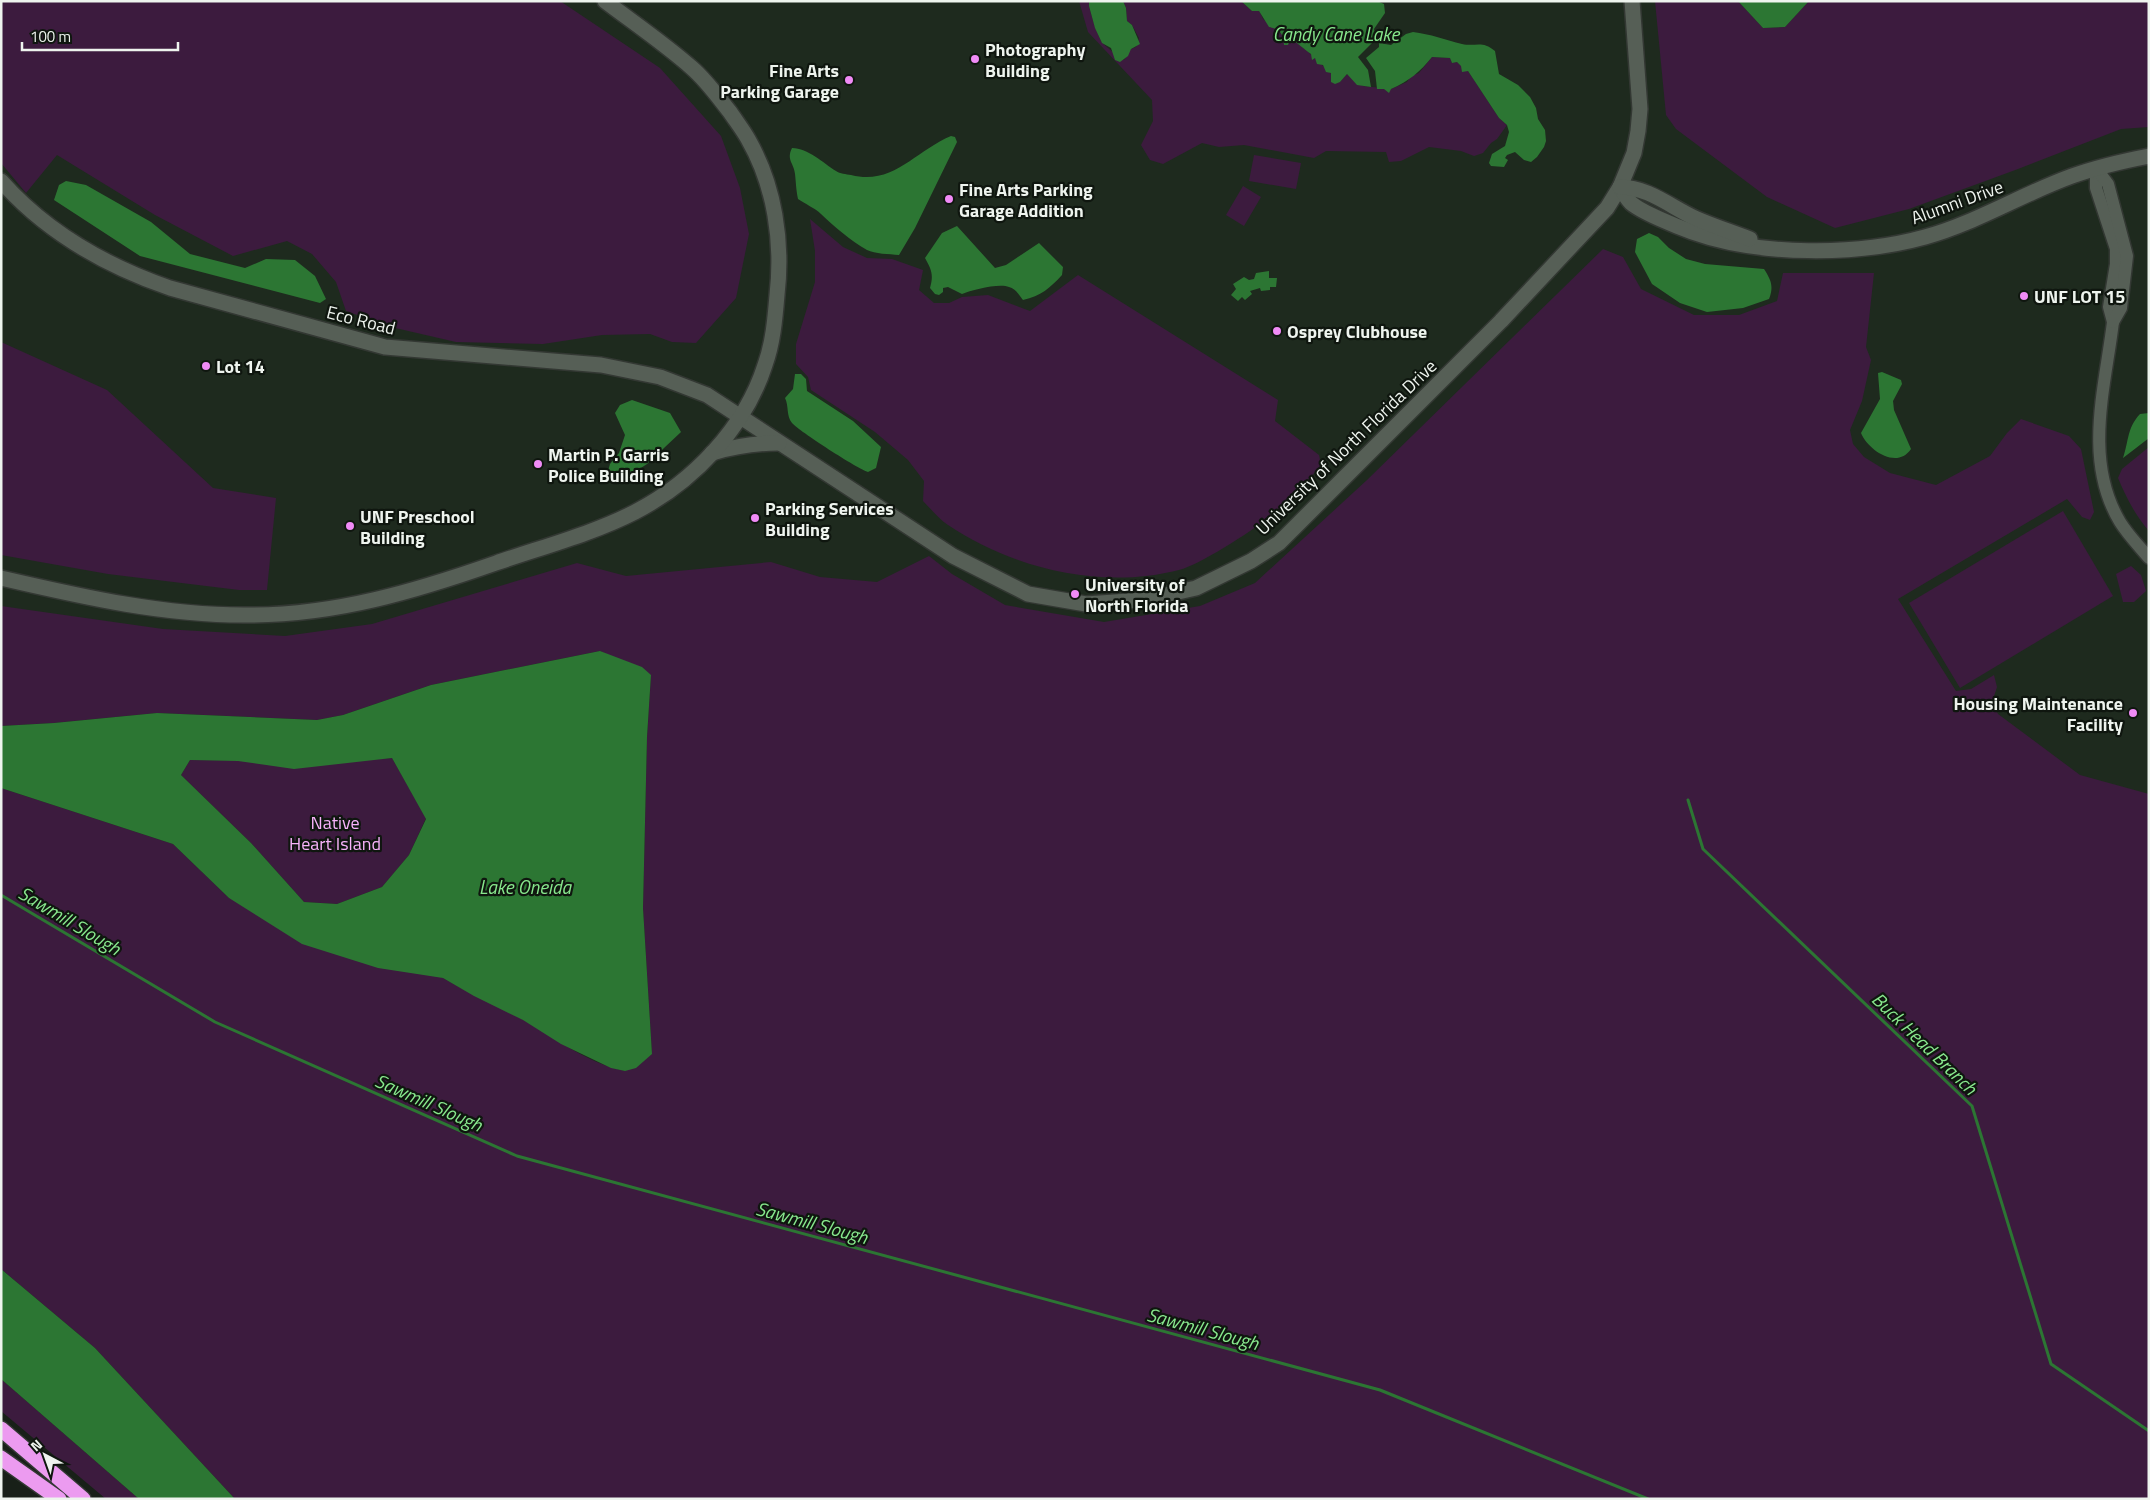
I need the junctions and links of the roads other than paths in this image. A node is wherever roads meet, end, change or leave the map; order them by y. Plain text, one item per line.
1 (605, 1) edge
2 (1632, 1) edge
3 (2149, 156) edge
4 (2096, 168) junction
5 (1, 181) edge
6 (1620, 187) junction
7 (739, 417) junction
8 (779, 443) junction
9 (712, 453) junction
10 (2149, 558) edge
11 (1, 578) edge
12 (1, 587) edge
13 (76, 595) junction
14 (1, 1430) edge
15 (1, 1458) edge
16 (59, 1499) edge
17 (83, 1499) edge

1 - 7 street
2 - 6 street, University of North Florida Drive
3 - 4 street, Alumni Drive
4 - 6 street, Alumni Drive
4 - 10 street
5 - 7 street, Eco Road
6 - 8 street, University of North Florida Drive
7 - 8 street, University of North Florida Drive
7 - 9 street
8 - 9 street
9 - 13 street
11 - 13 street
12 - 13 street
14 - 17 highway
15 - 16 highway

